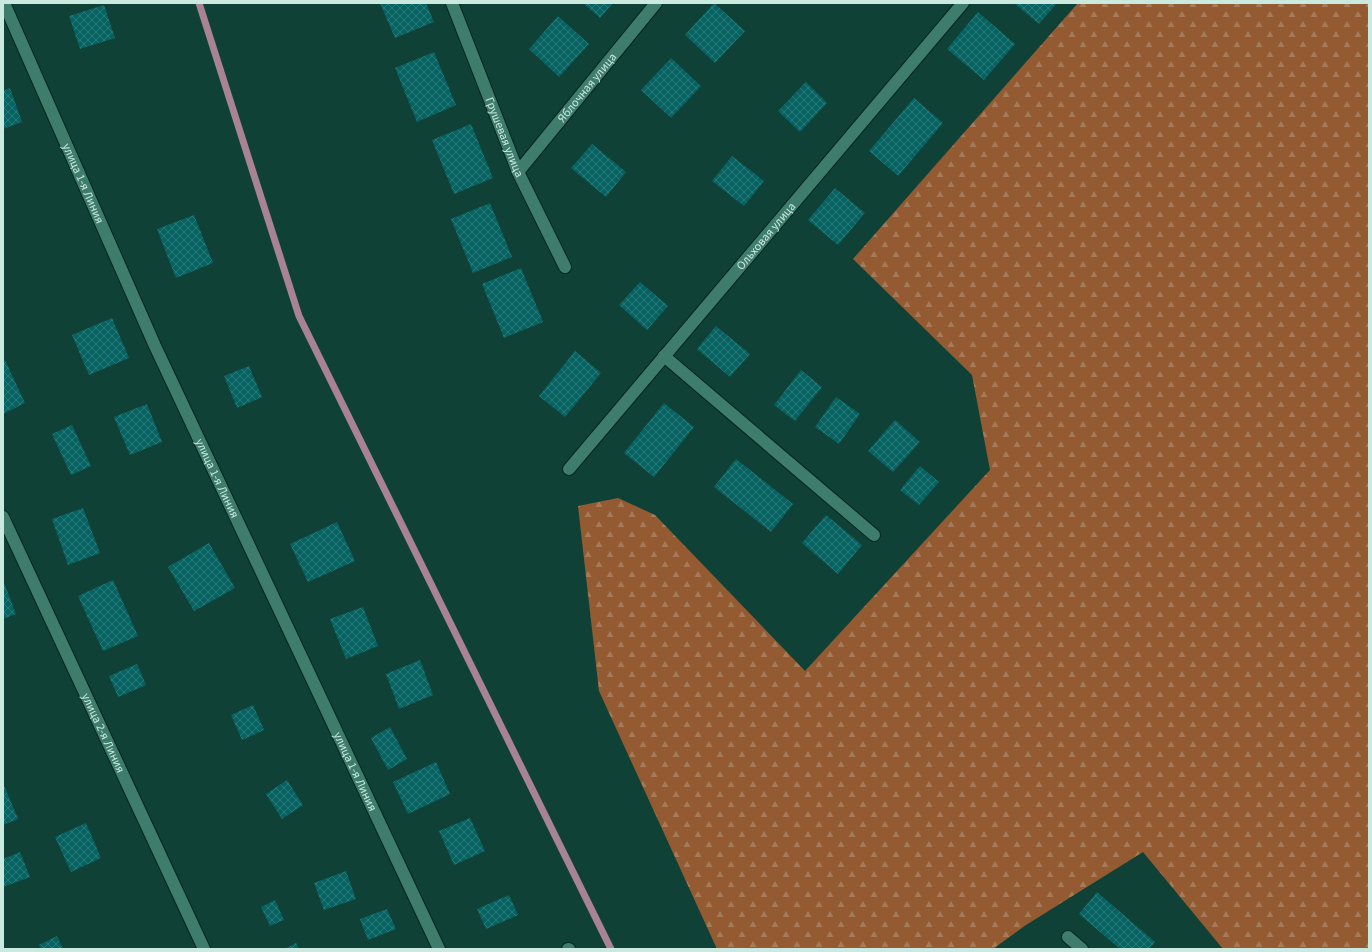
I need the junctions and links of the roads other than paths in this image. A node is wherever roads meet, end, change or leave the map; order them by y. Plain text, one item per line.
1 (4, 3) edge
2 (452, 3) edge
3 (656, 3) edge
4 (962, 3) edge
5 (518, 172) junction
6 (565, 267) dead end
7 (664, 356) junction
8 (569, 469) dead end
9 (3, 517) edge
10 (874, 535) dead end
11 (1068, 937) dead end
12 (204, 949) edge
13 (439, 949) edge
14 (1082, 949) edge

1 - 13 street, улица 1-я Линия
2 - 5 street, Грушевая улица
3 - 5 street, Яблочная улица
4 - 7 street, Ольховая улица
5 - 6 street, Грушевая улица
7 - 8 street, Ольховая улица
7 - 10 street
9 - 12 street, улица 2-я Линия
11 - 14 street

